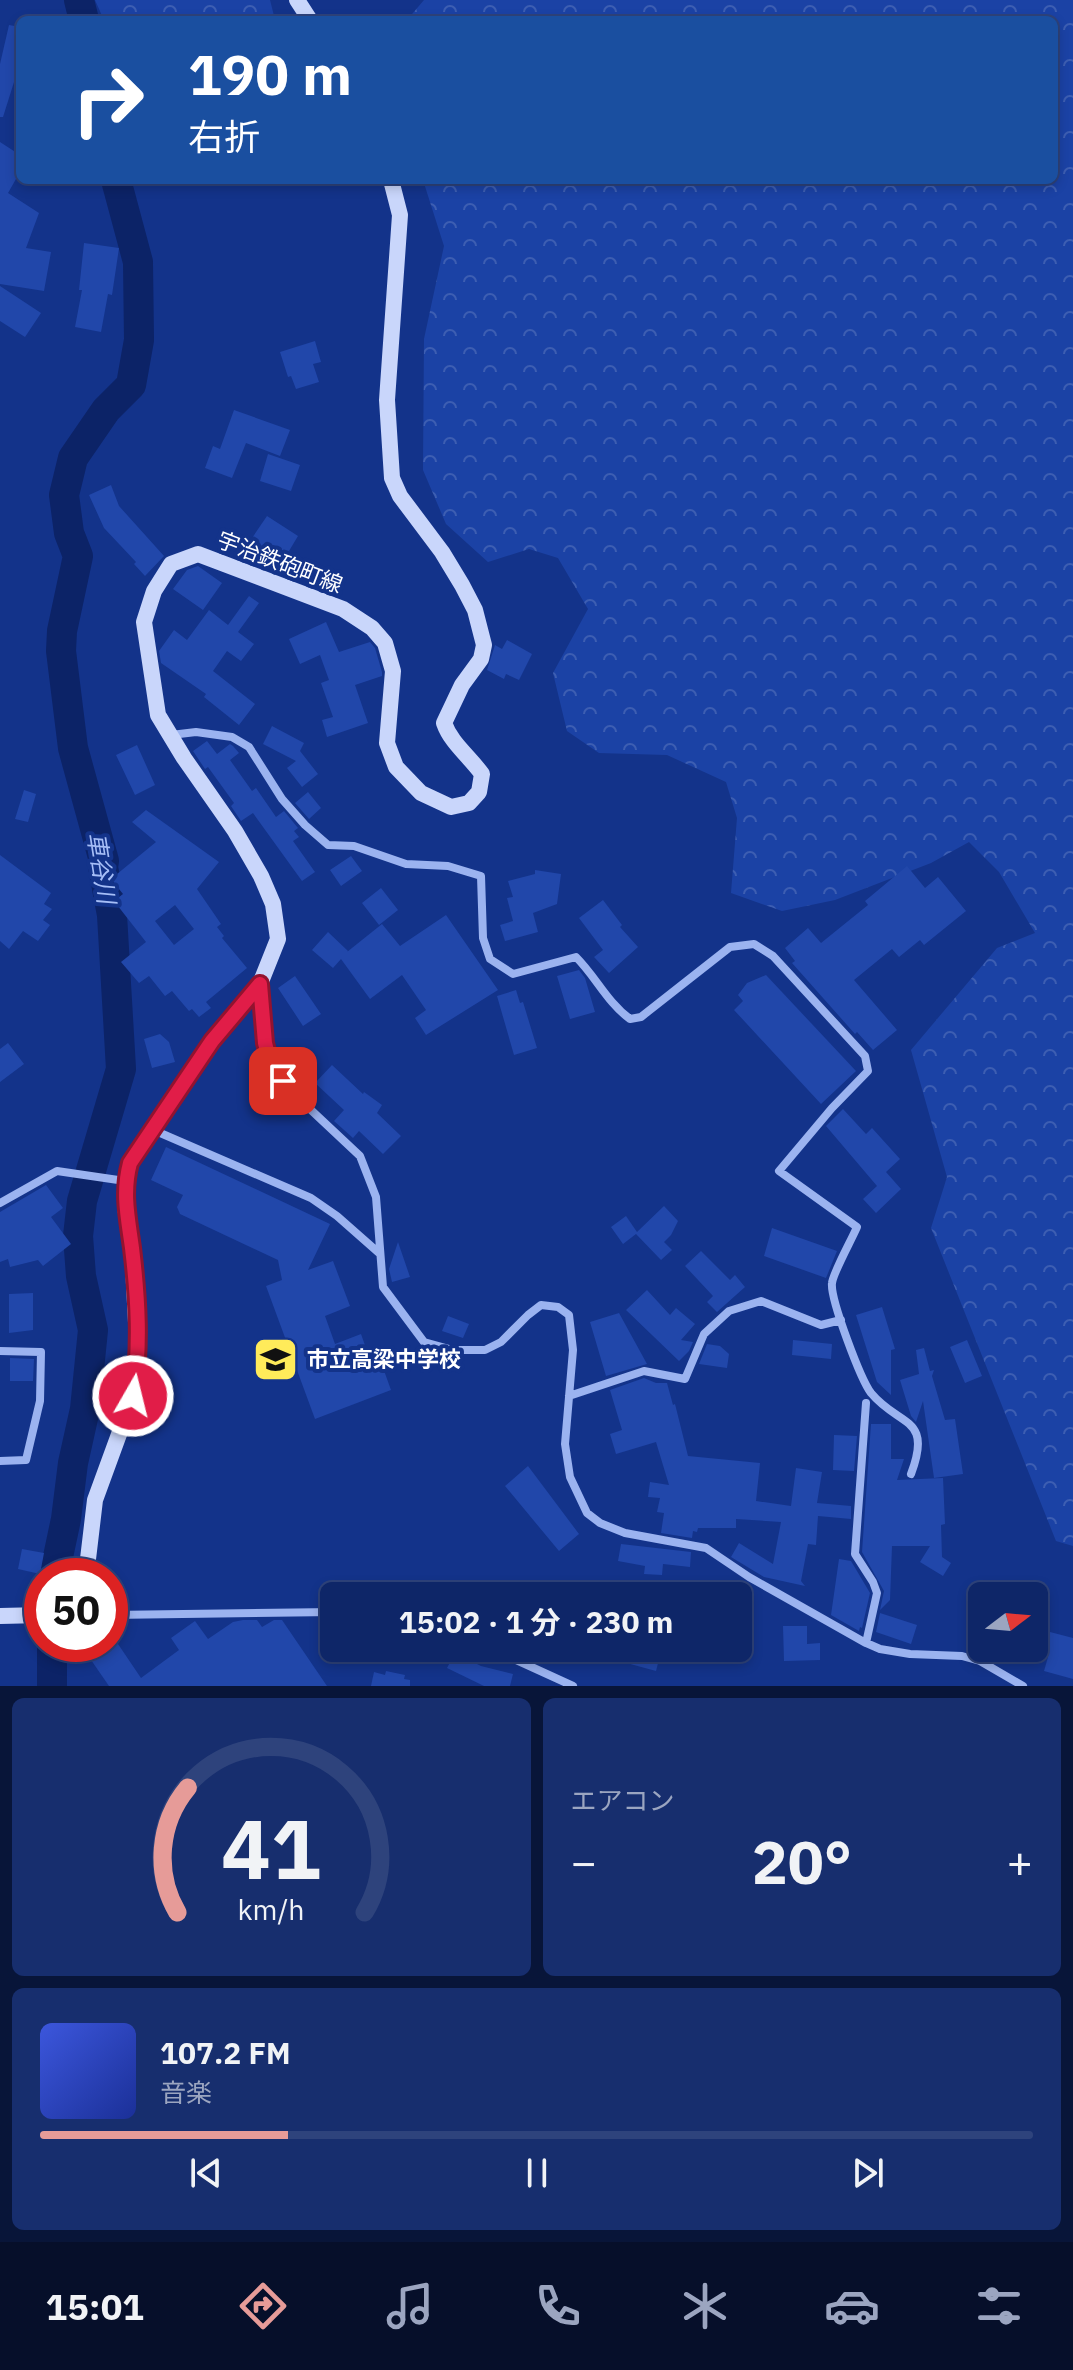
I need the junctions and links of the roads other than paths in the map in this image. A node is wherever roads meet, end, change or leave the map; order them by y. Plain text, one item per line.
1 (392, 184) edge
2 (170, 736) junction
3 (260, 984) junction
4 (151, 1129) junction
5 (118, 1181) junction
6 (0, 1203) edge
7 (379, 1253) junction
8 (841, 1320) junction
9 (0, 1351) edge
10 (569, 1396) junction
11 (866, 1403) dead end
12 (0, 1461) edge
13 (911, 1474) dead end
14 (88, 1558) edge
15 (320, 1612) edge
16 (24, 1615) edge
17 (128, 1615) edge
18 (0, 1616) edge
19 (866, 1643) junction
20 (521, 1662) edge
21 (573, 1686) edge
22 (1023, 1686) edge

1 - 2 main road, 宇治鉄砲町線
2 - 3 main road, 宇治鉄砲町線
2 - 8 street
3 - 4 main road, 宇治鉄砲町線
3 - 7 street
4 - 5 main road, 宇治鉄砲町線
4 - 7 street
5 - 6 street
5 - 14 main road, 宇治鉄砲町線
7 - 10 street
8 - 10 street
8 - 13 street
9 - 12 street
10 - 19 street
11 - 19 street
15 - 17 street
16 - 18 main road
19 - 22 street
20 - 21 street

